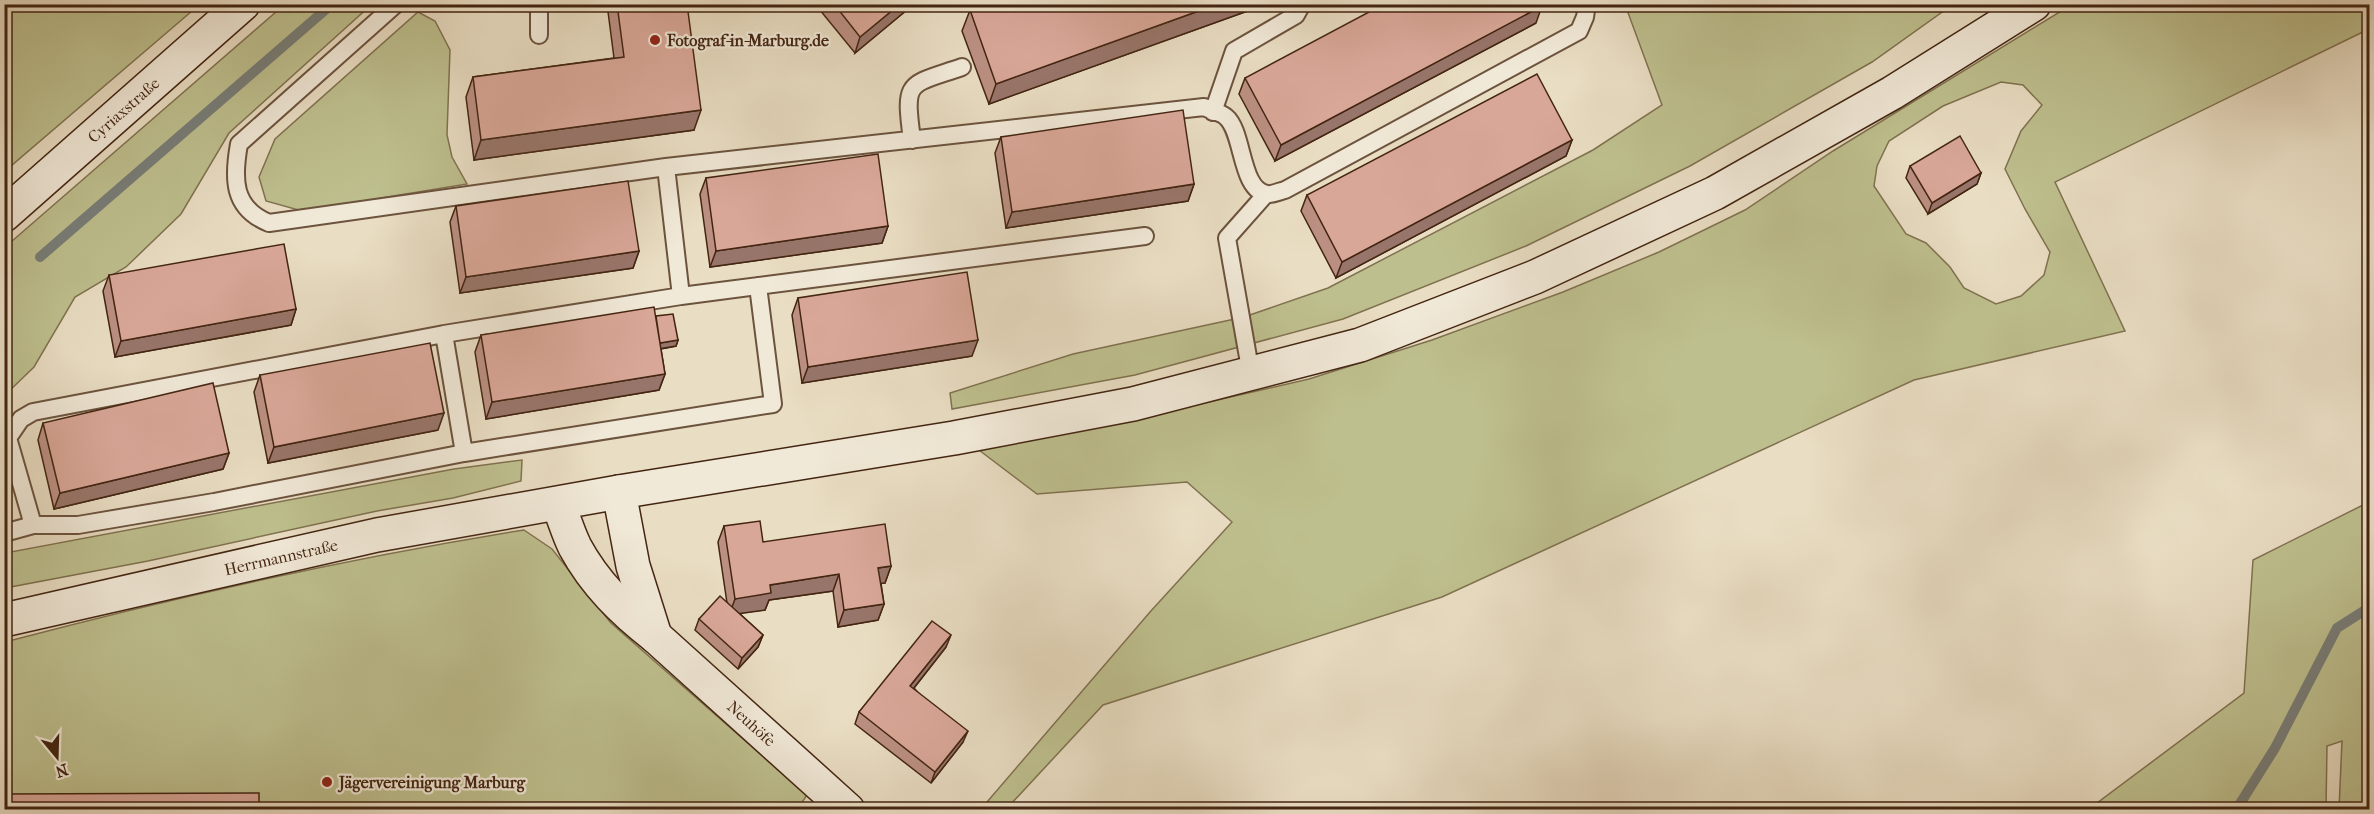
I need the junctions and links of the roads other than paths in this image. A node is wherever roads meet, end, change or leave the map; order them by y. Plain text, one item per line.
1 (243, 4) edge
2 (396, 4) edge
3 (539, 4) edge
4 (1302, 4) edge
5 (1587, 4) edge
6 (2034, 4) edge
7 (540, 35) dead end
8 (962, 67) dead end
9 (1213, 112) junction
10 (912, 140) junction
11 (666, 167) junction
12 (1266, 194) junction
13 (4, 214) edge
14 (1145, 236) dead end
15 (758, 286) junction
16 (681, 296) junction
17 (444, 334) junction
18 (1251, 374) junction
19 (464, 453) junction
20 (620, 492) junction
21 (558, 504) junction
22 (33, 525) junction
23 (4, 533) edge
24 (4, 620) edge
25 (655, 636) junction
26 (848, 810) edge

1 - 13 street, Cyriaxstraße
2 - 11 lane
3 - 7 lane
4 - 9 lane
5 - 12 lane
6 - 18 street, Herrmannstraße
8 - 10 lane
9 - 10 lane
9 - 12 lane
10 - 11 lane
11 - 16 lane
12 - 18 lane
14 - 15 lane
15 - 16 lane
15 - 19 lane
16 - 17 lane
17 - 19 lane
17 - 22 lane
18 - 20 street, Herrmannstraße
19 - 22 lane
20 - 21 street, Herrmannstraße
20 - 25 street
21 - 24 street, Herrmannstraße
21 - 25 street, Neuhöfe
22 - 23 lane
25 - 26 street, Neuhöfe

